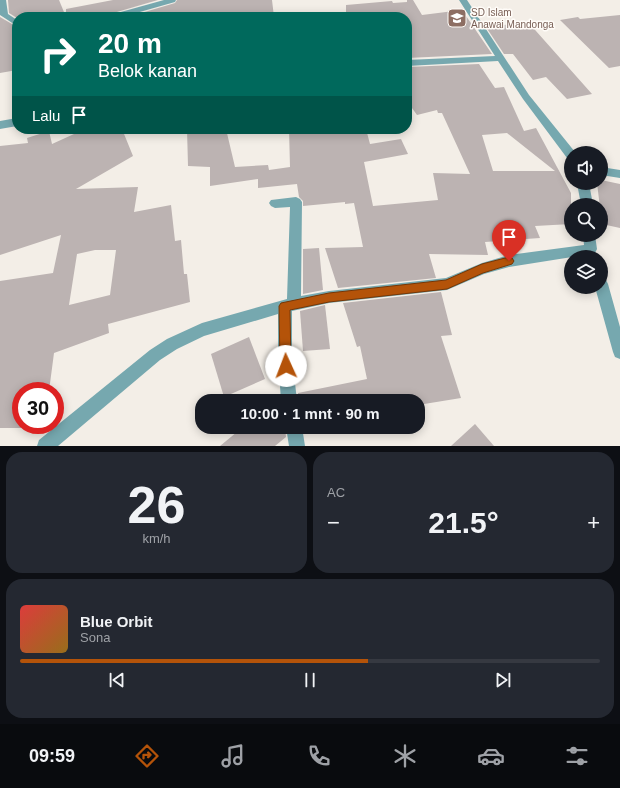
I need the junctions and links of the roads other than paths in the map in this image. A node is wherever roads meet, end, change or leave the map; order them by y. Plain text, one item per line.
1 (2, 0) edge
2 (172, 0) edge
3 (464, 0) edge
4 (130, 12) edge
5 (12, 21) edge
6 (501, 58) junction
7 (412, 63) edge
8 (12, 123) edge
9 (0, 125) edge
10 (565, 146) edge
11 (608, 172) edge
12 (620, 174) edge
13 (275, 203) dead end
14 (591, 247) edge
15 (604, 294) edge
16 (289, 305) junction
17 (620, 352) edge
18 (288, 394) edge
19 (295, 434) edge
20 (45, 446) edge
21 (297, 446) edge

1 - 5 street
2 - 4 street
3 - 6 street
6 - 7 street
6 - 10 street
8 - 9 street
11 - 12 street
13 - 16 street
14 - 16 street
15 - 17 street
16 - 18 street
16 - 20 street
19 - 21 street

